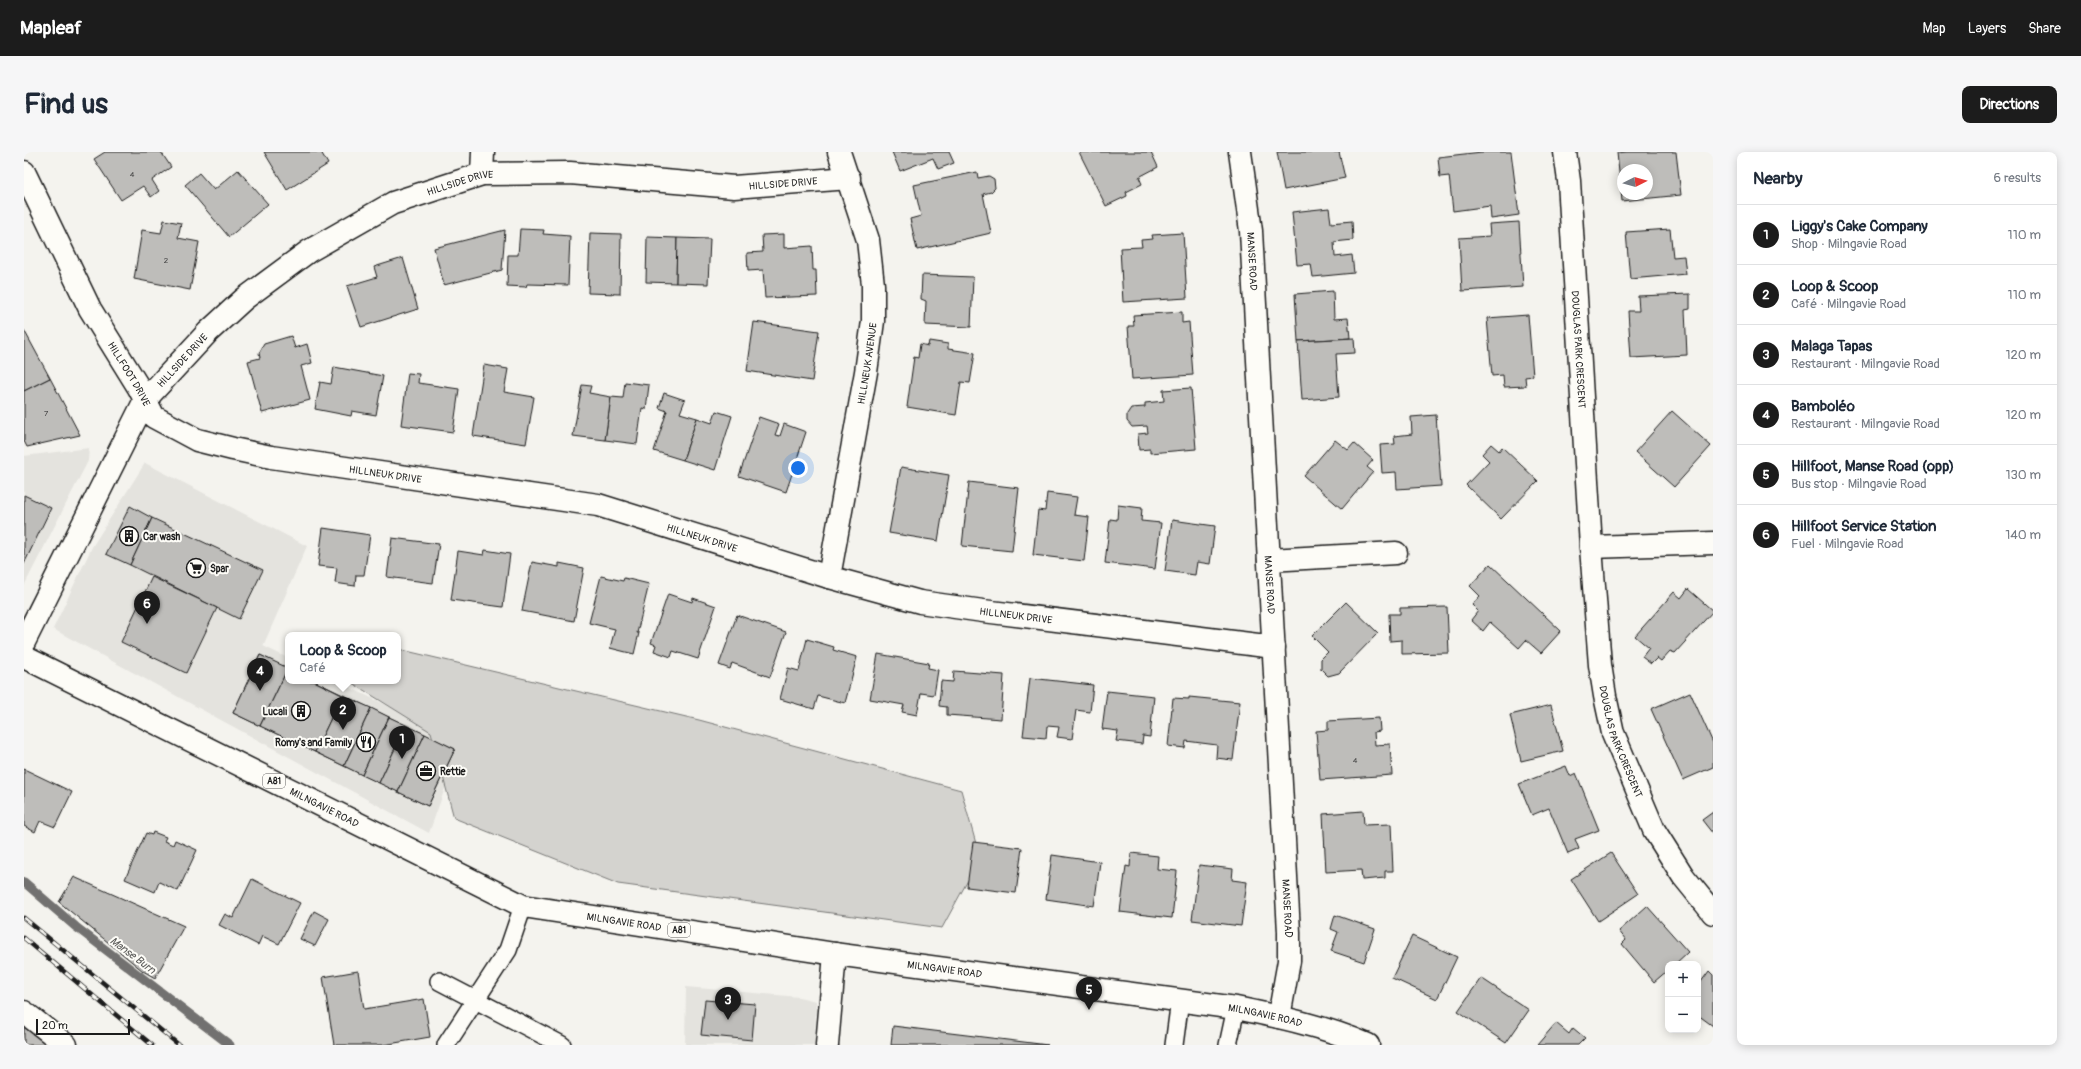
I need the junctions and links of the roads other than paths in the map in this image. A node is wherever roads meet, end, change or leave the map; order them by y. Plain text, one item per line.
1 (483, 152) edge
2 (839, 152) edge
3 (1240, 152) edge
4 (1565, 152) edge
5 (24, 172) edge
6 (482, 174) junction
7 (848, 178) junction
8 (145, 400) junction
9 (1713, 543) edge
10 (1591, 547) junction
11 (1396, 553) dead end
12 (1269, 560) junction
13 (829, 577) junction
14 (24, 642) edge
15 (1274, 647) junction
16 (24, 657) edge
17 (523, 906) junction
18 (1713, 913) edge
19 (835, 954) junction
20 (439, 982) dead end
21 (1180, 1000) junction
22 (474, 1001) junction
23 (1236, 1008) junction
24 (24, 1012) edge
25 (1279, 1017) junction
26 (66, 1045) edge
27 (446, 1045) edge
28 (562, 1045) edge
29 (827, 1045) edge
30 (1174, 1045) edge
31 (1228, 1045) edge
32 (1368, 1045) edge

1 - 6 street
2 - 7 street, HILLNEUK AVENUE
3 - 12 street, MANSE ROAD
4 - 10 street, DOUGLAS PARK CRESCENT
5 - 8 street, HILLFOOT DRIVE
6 - 7 street, HILLSIDE DRIVE
6 - 8 street, HILLSIDE DRIVE
7 - 13 street, HILLNEUK AVENUE
8 - 13 street, HILLNEUK DRIVE
8 - 14 street, HILLFOOT DRIVE
9 - 10 street
10 - 18 street, DOUGLAS PARK CRESCENT
11 - 12 street
12 - 15 street, MANSE ROAD
13 - 15 street, HILLNEUK DRIVE
15 - 25 street, MANSE ROAD
16 - 17 street, MILNGAVIE ROAD / A81
17 - 19 street, MILNGAVIE ROAD / A81
17 - 22 lane
19 - 21 street, MILNGAVIE ROAD / A81
19 - 29 street
20 - 22 lane
21 - 23 street, MILNGAVIE ROAD / A81
21 - 30 lane
22 - 27 lane
22 - 28 lane
23 - 25 street, MILNGAVIE ROAD / A81
23 - 31 lane
24 - 26 street
25 - 32 street, MILNGAVIE ROAD / A81

